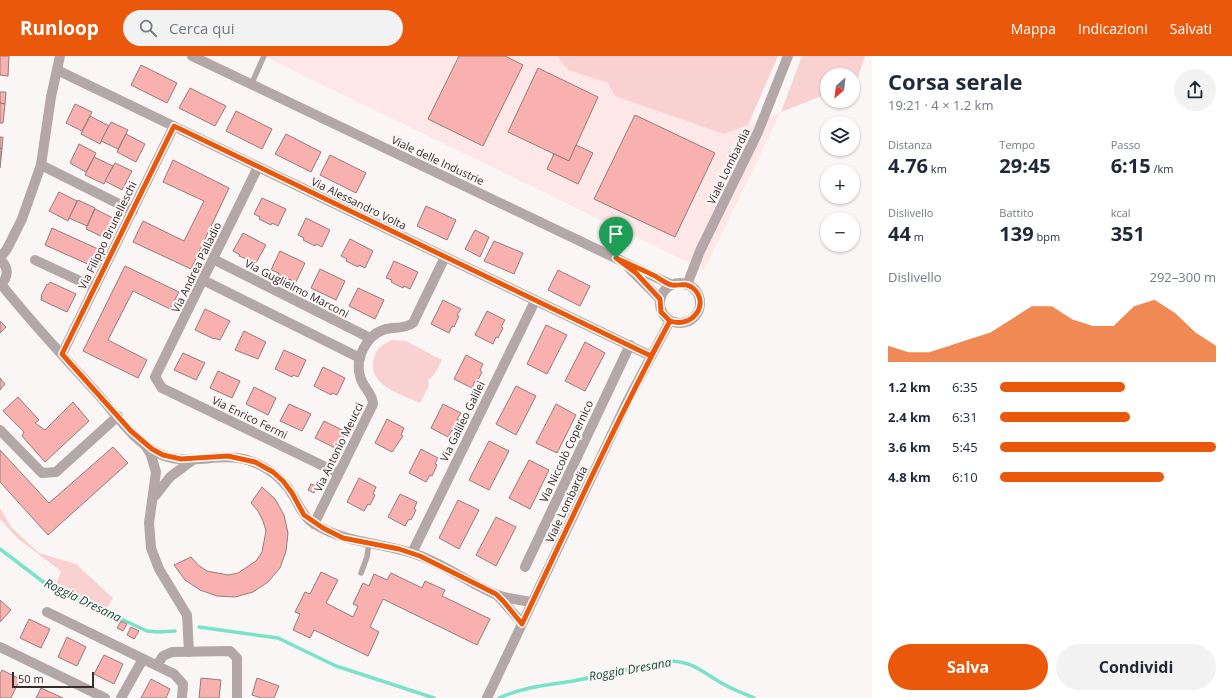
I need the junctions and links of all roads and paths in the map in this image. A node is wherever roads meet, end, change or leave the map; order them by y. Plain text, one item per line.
1 (60, 56) edge
2 (192, 56) edge
3 (264, 56) edge
4 (788, 56) edge
5 (57, 70) junction
6 (251, 84) junction
7 (174, 126) junction
8 (41, 165) junction
9 (258, 167) junction
10 (133, 210) junction
11 (445, 257) junction
12 (616, 258) junction
13 (0, 259) edge
14 (213, 259) junction
15 (35, 260) dead end
16 (203, 280) junction
17 (1, 285) edge
18 (672, 285) junction
19 (687, 285) junction
20 (95, 288) junction
21 (660, 299) junction
22 (535, 301) junction
23 (670, 321) junction
24 (370, 338) junction
25 (630, 345) junction
26 (62, 354) junction
27 (651, 356) junction
28 (360, 358) junction
29 (155, 377) joint
30 (118, 416) junction
31 (0, 430) edge
32 (145, 445) junction
33 (194, 459) junction
34 (338, 473) junction
35 (152, 501) junction
36 (314, 524) junction
37 (369, 543) junction
38 (412, 553) junction
39 (525, 567) dead end
40 (361, 573) dead end
41 (496, 594) junction
42 (532, 602) junction
43 (47, 612) dead end
44 (522, 624) junction
45 (0, 648) edge
46 (189, 652) junction
47 (143, 659) junction
48 (157, 665) junction
49 (105, 698) edge
50 (121, 698) edge
51 (182, 698) edge
52 (237, 698) edge
53 (486, 698) edge

1 - 5 street
2 - 6 street, Viale delle Industrie
3 - 6 lane
4 - 19 street, Viale Lombardia
5 - 7 street, Via Alessandro Volta
5 - 8 street
6 - 12 street, Viale delle Industrie
7 - 9 street, Via Alessandro Volta
7 - 10 street, Via Filippo Brunelleschi
8 - 10 street
8 - 13 street
9 - 11 street, Via Alessandro Volta
9 - 14 street, Via Andrea Palladio
10 - 20 street, Via Filippo Brunelleschi
11 - 22 street, Via Alessandro Volta
11 - 24 street
12 - 18 street, Viale delle Industrie
12 - 21 street, Viale delle Industrie
13 - 17 street
14 - 16 street, Via Andrea Palladio
14 - 24 street, Via Guglielmo Marconi
15 - 20 street
16 - 28 street
16 - 29 street, Via Andrea Palladio
17 - 26 street
18 - 19 street
18 - 21 street
19 - 23 street
20 - 26 street, Via Filippo Brunelleschi
21 - 23 street
22 - 25 street, Via Alessandro Volta
22 - 38 street, Via Galileo Galilei
23 - 27 street, Viale Lombardia
24 - 28 street, Via Antonio Meucci
25 - 27 street, Via Alessandro Volta
25 - 39 street, Via Niccolò Copernico
26 - 30 street
27 - 42 street, Viale Lombardia
28 - 34 street, Via Antonio Meucci
29 - 34 street, Via Enrico Fermi
30 - 31 street
30 - 32 street
32 - 33 street
32 - 35 street
33 - 35 street
33 - 36 street
34 - 36 street, Via Antonio Meucci
35 - 46 street
36 - 37 street
37 - 38 street
37 - 40 lane
38 - 41 street
41 - 42 street
41 - 44 street
42 - 44 street, Viale Lombardia
43 - 47 street
44 - 53 street, Viale Lombardia
45 - 49 street
46 - 48 street
46 - 52 street
47 - 48 street
47 - 50 street
48 - 51 street

